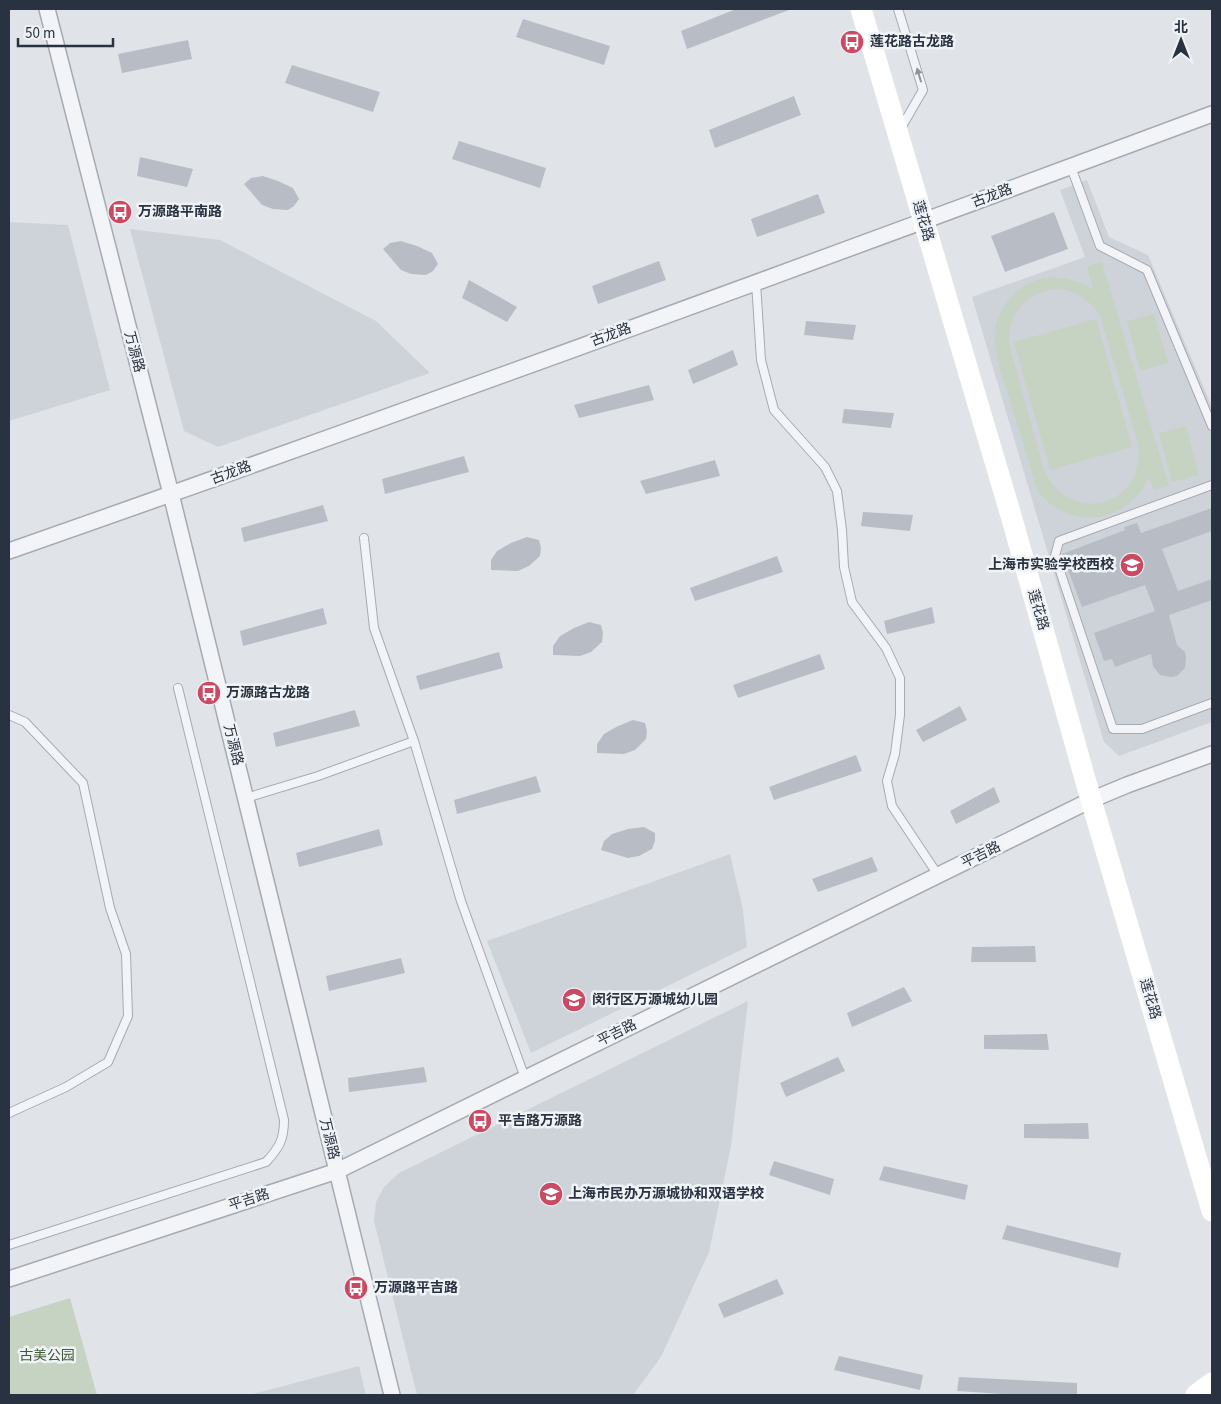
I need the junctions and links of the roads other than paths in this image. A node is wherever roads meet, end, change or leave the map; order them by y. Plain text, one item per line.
1 (47, 9) edge
2 (861, 9) edge
3 (898, 9) edge
4 (1212, 114) edge
5 (897, 134) junction
6 (1071, 167) junction
7 (923, 221) junction
8 (756, 283) junction
9 (1212, 426) edge
10 (1212, 485) edge
11 (171, 494) junction
12 (364, 538) dead end
13 (9, 551) edge
14 (178, 688) dead end
15 (1212, 703) edge
16 (9, 715) edge
17 (414, 741) junction
18 (1212, 754) edge
19 (246, 798) junction
20 (1091, 800) junction
21 (938, 876) junction
22 (525, 1078) junction
23 (9, 1113) edge
24 (337, 1171) junction
25 (1212, 1211) edge
26 (9, 1245) edge
27 (9, 1279) edge
28 (1212, 1383) edge
29 (392, 1395) edge
30 (1196, 1395) edge

1 - 11 street, 万源路
2 - 5 main road, 莲花路
5 -> 3 lane
4 - 6 street, 古龙路
5 - 7 main road, 莲花路
6 - 7 street, 古龙路
6 - 9 lane
7 - 8 street, 古龙路
7 - 20 main road, 莲花路
8 - 11 street, 古龙路
8 - 21 lane
10 - 15 lane
11 - 13 street, 古龙路
11 - 19 street, 万源路
12 - 17 lane
14 - 26 lane
16 - 23 lane
17 - 19 lane
17 - 22 lane
18 - 20 street, 平吉路
19 - 24 street, 万源路
20 - 21 street, 平吉路
20 - 25 main road, 莲花路
21 - 22 street, 平吉路
22 - 24 street, 平吉路
24 - 27 street, 平吉路
24 - 29 street, 万源路
28 - 30 main road

